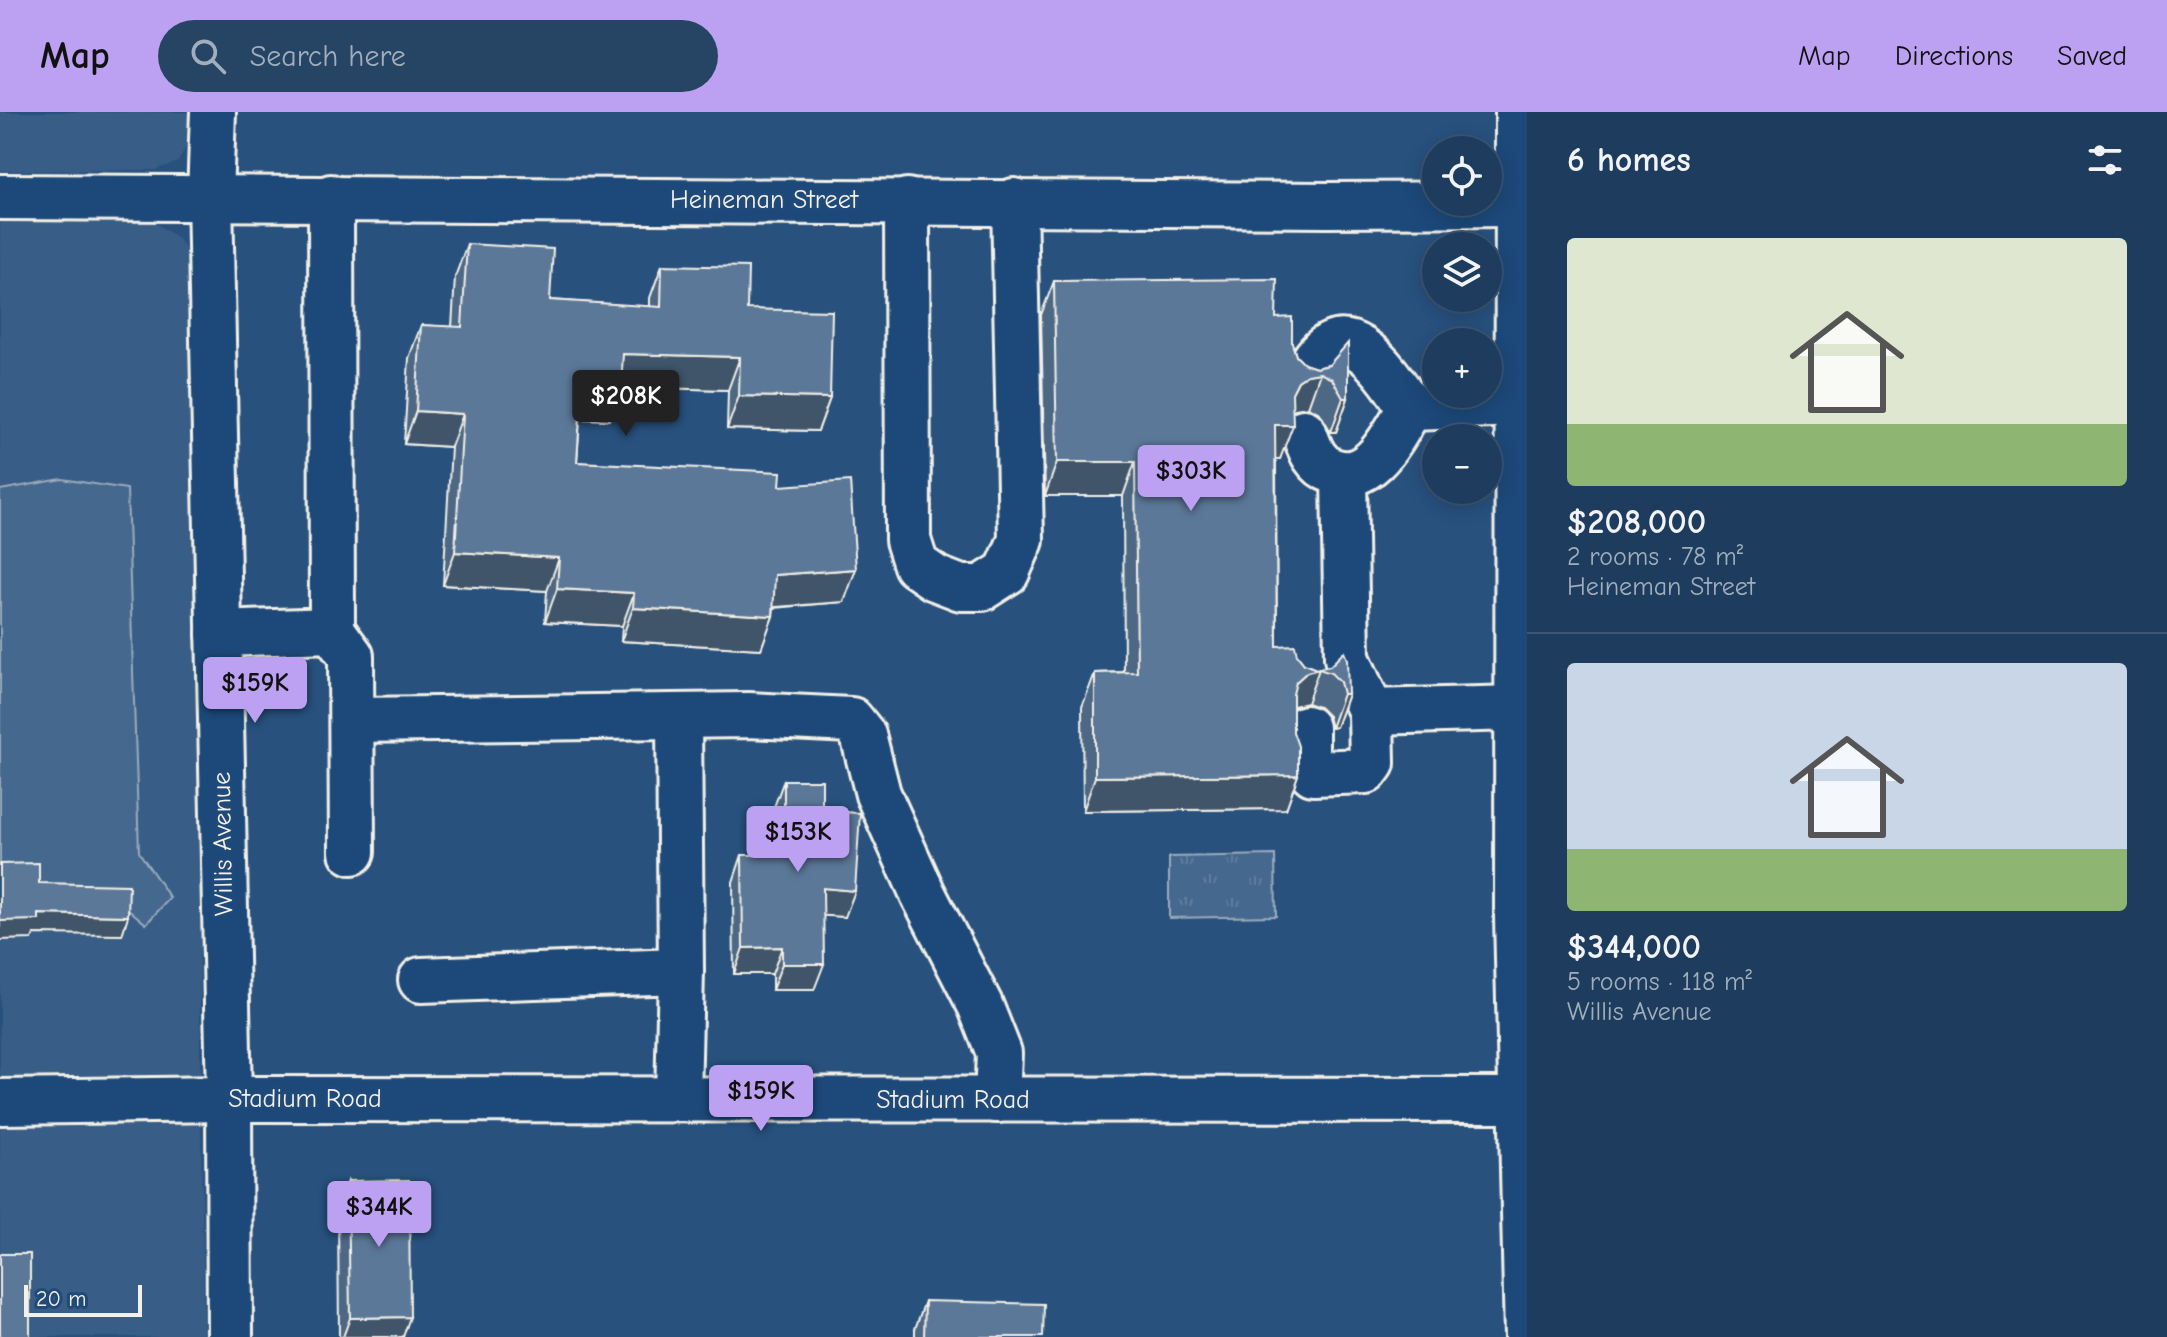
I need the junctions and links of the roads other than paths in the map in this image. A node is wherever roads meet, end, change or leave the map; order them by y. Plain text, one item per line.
1 (213, 112) edge
2 (1518, 112) edge
3 (0, 197) edge
4 (210, 197) junction
5 (331, 197) junction
6 (907, 201) junction
7 (1014, 201) junction
8 (1523, 204) edge
9 (1305, 377) edge
10 (1519, 404) junction
11 (1410, 408) junction
12 (1304, 432) dead end
13 (1344, 475) junction
14 (332, 630) junction
15 (219, 634) junction
16 (1347, 658) junction
17 (1307, 678) edge
18 (1517, 708) junction
19 (1371, 712) junction
20 (679, 716) junction
21 (353, 720) junction
22 (1306, 728) dead end
23 (352, 852) dead end
24 (1522, 916) edge
25 (681, 971) junction
26 (421, 980) dead end
27 (229, 1099) junction
28 (678, 1099) junction
29 (997, 1100) junction
30 (1521, 1100) junction
31 (0, 1102) edge
32 (230, 1337) edge
33 (1527, 1337) edge

1 - 4 street, Willis Avenue
2 - 8 street
3 - 4 street, Heineman Street
4 - 5 street, Heineman Street
4 - 15 street, Willis Avenue
5 - 6 street, Heineman Street
5 - 14 street
6 - 7 street, Heineman Street
6 - 7 street
7 - 8 street, Heineman Street
8 - 10 street
9 - 11 street
10 - 11 street
10 - 18 street
11 - 13 street
12 - 13 street
13 - 16 street
14 - 15 street
14 - 21 street
15 - 27 street, Willis Avenue
16 - 17 street
16 - 19 street
18 - 19 street
18 - 24 street
19 - 22 street
20 - 21 street
20 - 25 street
20 - 29 street
21 - 23 street
24 - 30 street
25 - 26 street
25 - 28 street
27 - 28 street, Stadium Road
27 - 31 street, Stadium Road
27 - 32 street, Willis Avenue
28 - 29 street, Stadium Road
29 - 30 street, Stadium Road
30 - 33 street

